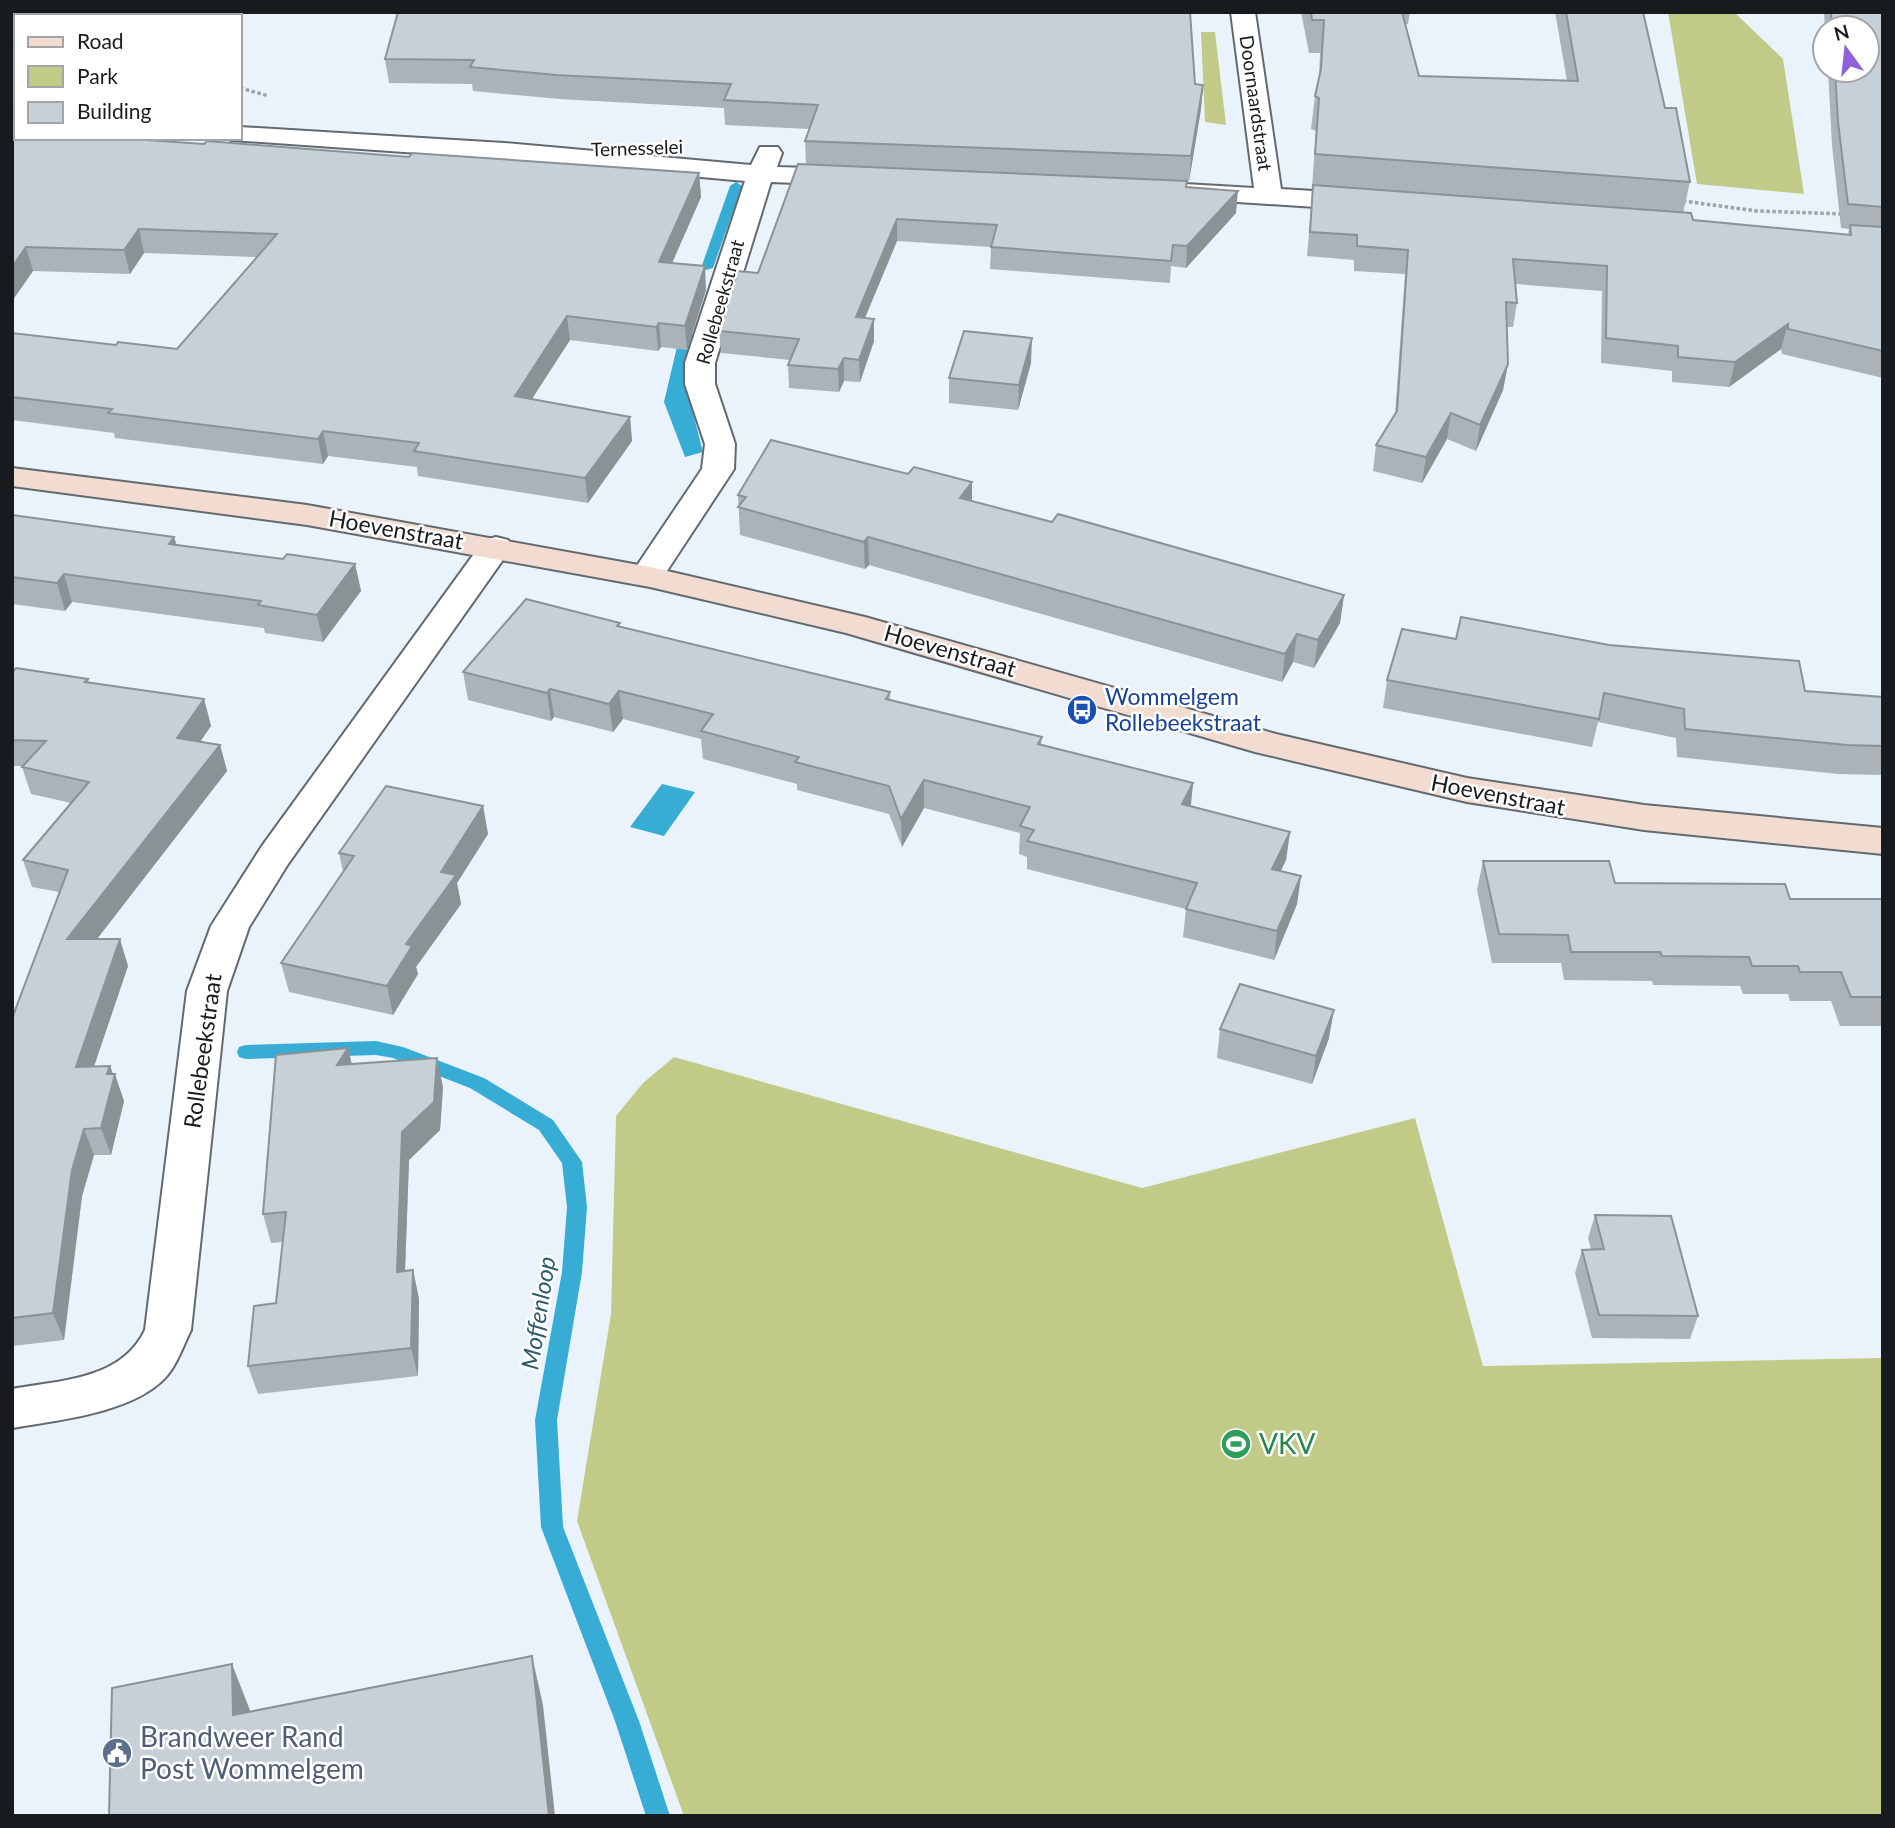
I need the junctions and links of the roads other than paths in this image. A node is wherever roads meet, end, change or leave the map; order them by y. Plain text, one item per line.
1 (1243, 12) edge
2 (242, 135) edge
3 (765, 162) junction
4 (862, 167) edge
5 (1163, 191) edge
6 (1268, 195) junction
7 (1392, 204) edge
8 (12, 477) edge
9 (496, 547) junction
10 (646, 576) junction
11 (1883, 841) edge
12 (12, 1409) edge

1 - 6 street, Doornaardstraat
2 - 3 street, Ternesselei
3 - 4 street, Ternesselei
3 - 10 street, Rollebeekstraat
5 - 6 street
6 - 7 street
8 - 9 street, Hoevenstraat
9 - 10 street, Hoevenstraat
9 - 12 street, Rollebeekstraat
10 - 11 street, Hoevenstraat

